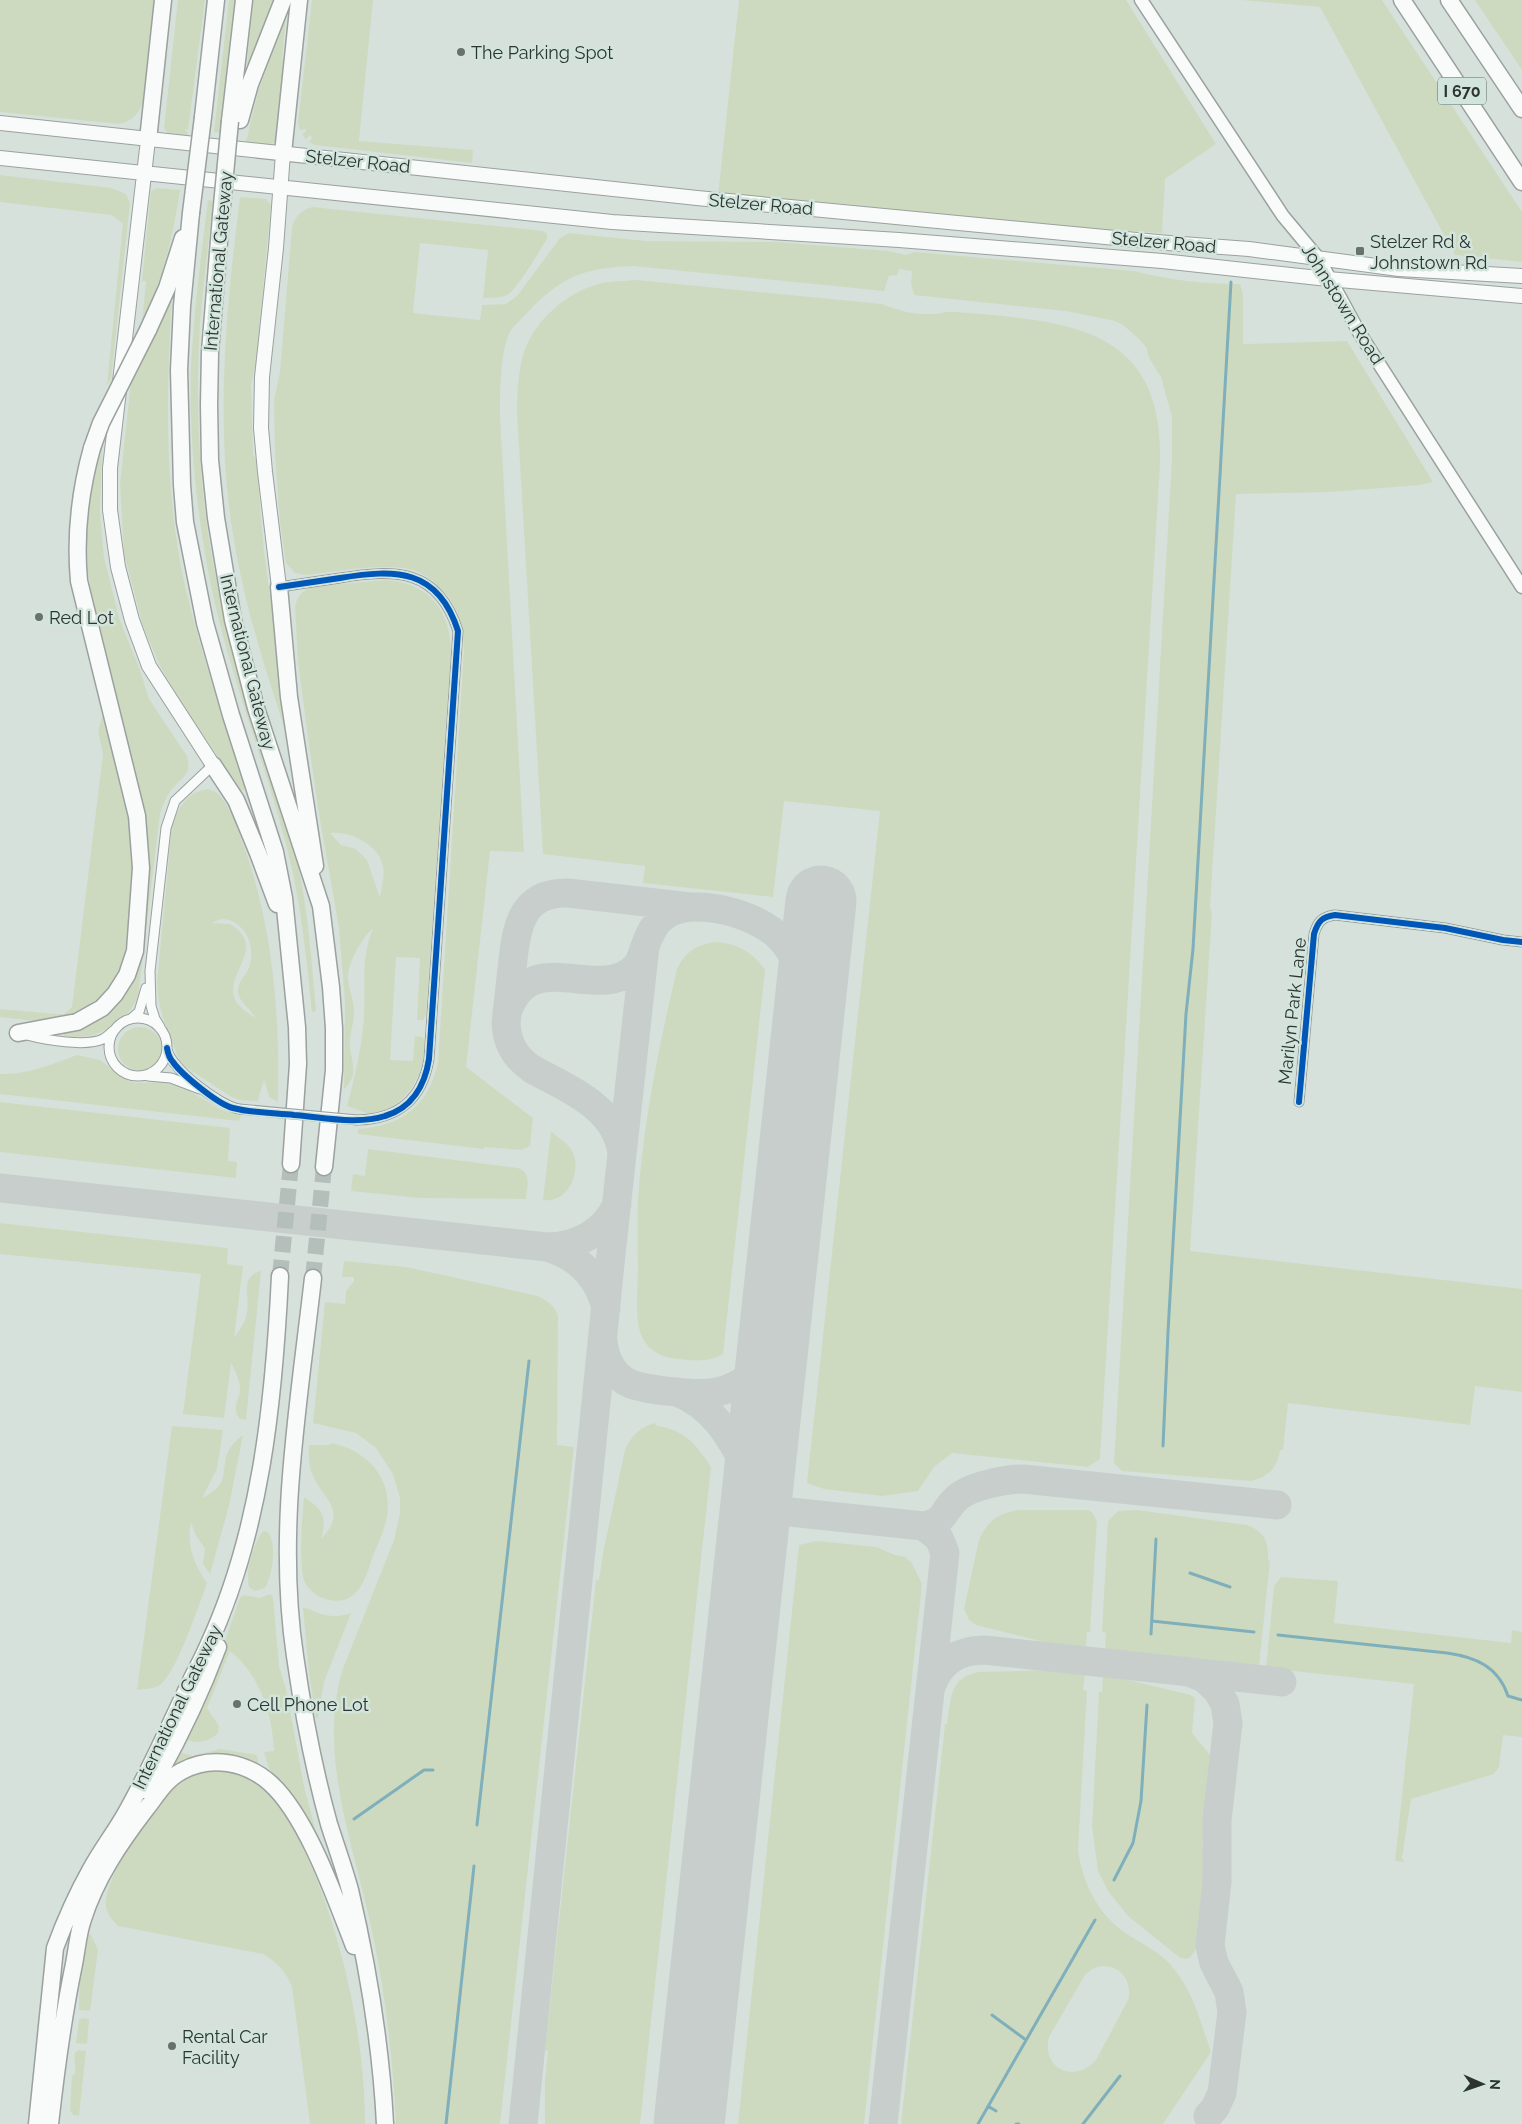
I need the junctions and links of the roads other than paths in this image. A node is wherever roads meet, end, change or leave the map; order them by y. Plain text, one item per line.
1 (163, 0) edge
2 (216, 0) edge
3 (244, 0) edge
4 (299, 0) edge
5 (1142, 0) edge
6 (1402, 0) edge
7 (1449, 0) edge
8 (281, 5) edge
9 (1522, 109) edge
10 (235, 120) junction
11 (0, 123) edge
12 (148, 140) junction
13 (283, 153) junction
14 (0, 158) edge
15 (143, 174) junction
16 (1522, 182) edge
17 (281, 188) junction
18 (191, 213) junction
19 (1319, 259) junction
20 (1522, 276) edge
21 (1328, 279) junction
22 (1522, 296) edge
23 (278, 587) junction
24 (1522, 587) edge
25 (213, 764) junction
26 (321, 906) junction
27 (1522, 942) edge
28 (290, 950) junction
29 (150, 971) junction
30 (131, 1019) junction
31 (160, 1027) junction
32 (113, 1031) junction
33 (18, 1033) joint
34 (167, 1048) junction
35 (142, 1076) junction
36 (207, 1092) junction
37 (1299, 1102) dead end
38 (292, 1164) tunnel mouth
39 (324, 1167) tunnel mouth
40 (280, 1276) tunnel mouth
41 (313, 1278) tunnel mouth
42 (235, 1575) junction
43 (124, 1837) junction
44 (371, 1990) junction
45 (37, 2124) edge
46 (50, 2124) edge
47 (385, 2124) edge

1 - 12 highway
2 - 18 highway, International Gateway, bridge
3 - 10 highway
4 - 13 highway
5 - 19 main road, Johnstown Road
6 - 16 highway, I 670
7 - 9 highway, I 670
8 - 10 highway
10 - 26 highway, International Gateway, bridge
11 - 12 main road, Stelzer Road
12 - 13 main road, Stelzer Road
12 - 15 main road
13 - 17 main road
13 - 19 main road, Stelzer Road
14 - 15 main road, Stelzer Road
15 - 17 main road, Stelzer Road
15 - 25 main road
17 - 21 main road, Stelzer Road
17 - 23 main road
18 - 28 highway, International Gateway
18 - 33 highway, bridge
19 - 20 main road, Stelzer Road
19 - 21 main road, Johnstown Road
21 - 22 main road, Stelzer Road
21 - 24 main road, Johnstown Road
23 - 26 highway
23 - 36 street, bridge
25 - 28 highway
25 - 29 street
26 - 39 highway, International Gateway
27 - 37 street, Marilyn Park Lane
28 - 38 highway, International Gateway
29 - 30 street
29 - 31 street
30 - 31 street
30 - 32 street
31 - 34 street
32 - 33 street
32 - 35 street
34 - 35 street
34 - 36 street
35 - 36 street
40 - 42 highway, International Gateway
41 - 44 highway
42 - 43 highway
42 - 45 highway, International Gateway
43 - 44 highway
43 - 46 highway
44 - 47 highway

